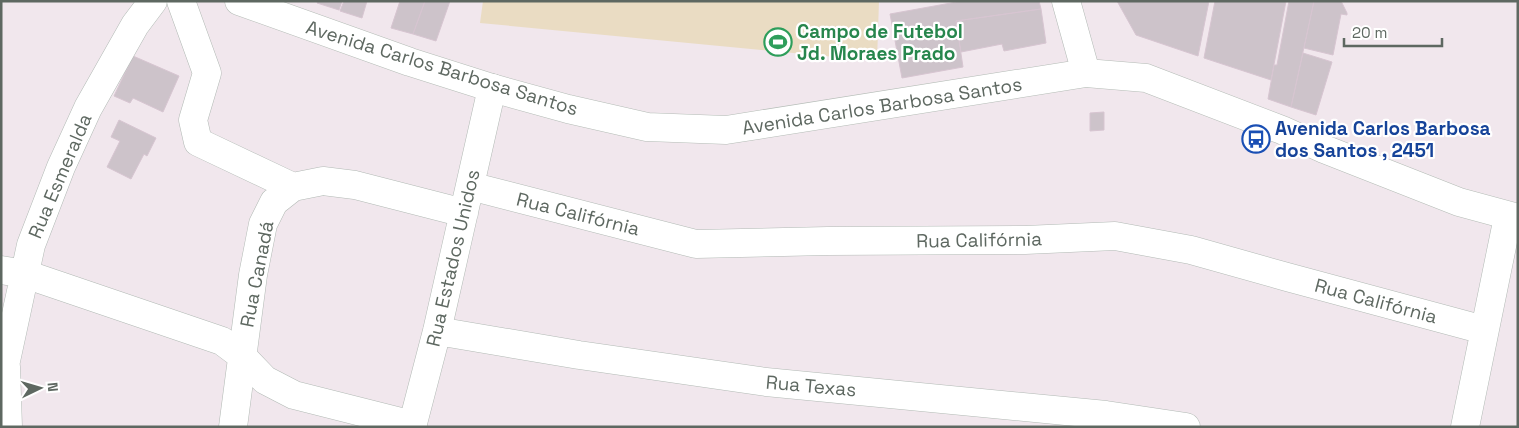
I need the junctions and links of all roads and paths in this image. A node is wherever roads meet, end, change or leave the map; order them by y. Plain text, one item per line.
1 (153, 1) edge
2 (181, 1) edge
3 (239, 1) edge
4 (1066, 1) edge
5 (1086, 73) junction
6 (492, 88) junction
7 (470, 186) junction
8 (292, 187) junction
9 (464, 212) junction
10 (1513, 217) edge
11 (13, 272) edge
12 (1484, 330) junction
13 (436, 331) junction
14 (242, 356) junction
15 (3, 370) edge
16 (412, 426) edge
17 (8, 427) edge
18 (233, 427) edge
19 (1186, 427) edge
20 (1465, 427) edge

1 - 11 street, Rua Esmeralda
2 - 8 street
3 - 6 street, Avenida Carlos Barbosa Santos
4 - 5 street
5 - 6 street, Avenida Carlos Barbosa Santos
5 - 10 street, Avenida Carlos Barbosa Santos
6 - 7 street, Rua Estados Unidos
7 - 9 street, Rua Estados Unidos
7 - 12 street, Rua Califórnia
8 - 9 street, Rua Canadá
8 - 14 street, Rua Canadá
9 - 13 street, Rua Estados Unidos
10 - 12 street
11 - 14 street
11 - 15 street, Rua Esmeralda
12 - 20 street
13 - 16 street, Rua Estados Unidos
13 - 19 street, Rua Texas
14 - 16 street
14 - 18 street, Rua Canadá
15 - 17 street, Rua Esmeralda

